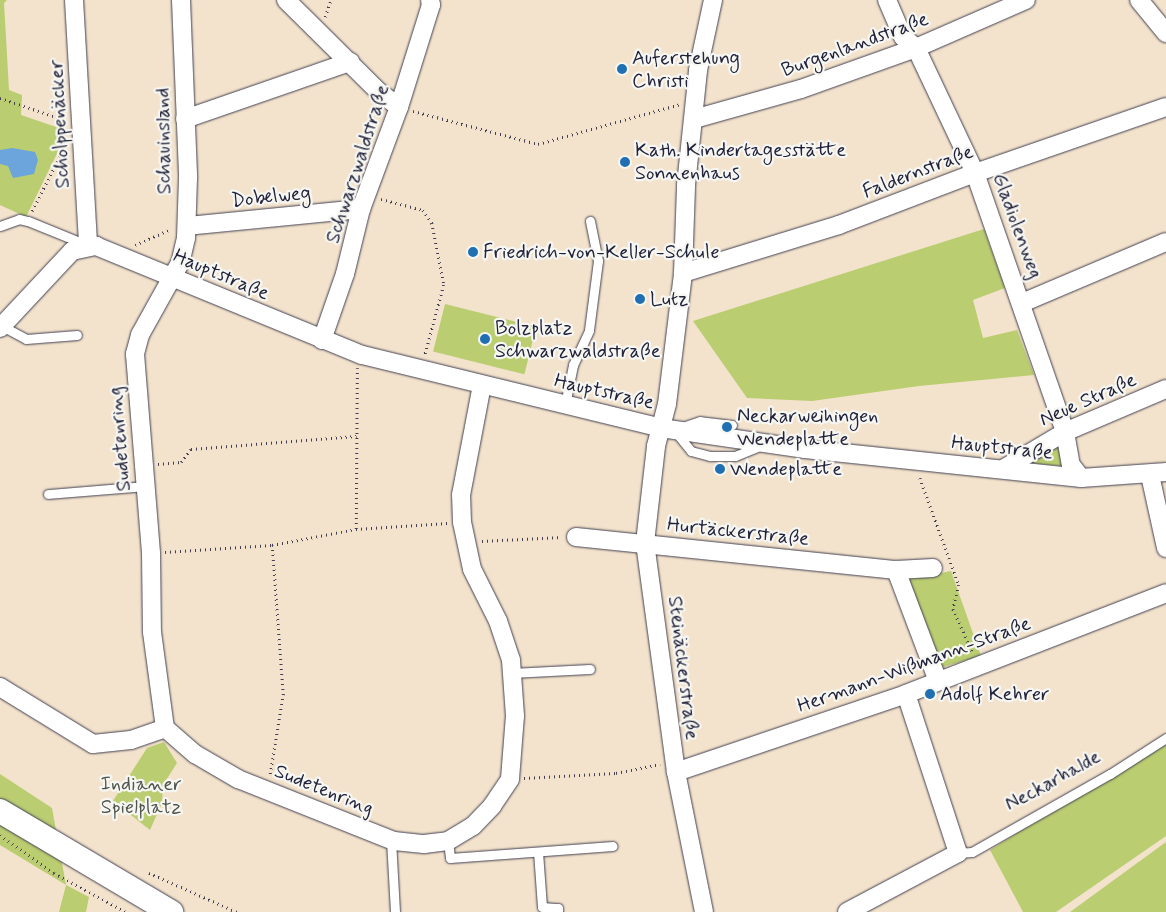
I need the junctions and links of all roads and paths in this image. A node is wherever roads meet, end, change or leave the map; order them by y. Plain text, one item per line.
1 (74, 0) edge
2 (181, 0) edge
3 (286, 0) edge
4 (430, 0) edge
5 (713, 0) edge
6 (887, 0) edge
7 (1026, 0) edge
8 (1143, 2) edge
9 (1166, 33) edge
10 (916, 48) junction
11 (350, 62) junction
12 (0, 98) edge
13 (695, 100) junction
14 (1166, 106) edge
15 (399, 107) junction
16 (185, 119) junction
17 (694, 119) junction
18 (81, 126) junction
19 (975, 173) junction
20 (361, 206) junction
21 (24, 220) junction
22 (590, 221) dead end
23 (0, 226) edge
24 (187, 226) junction
25 (1166, 242) edge
26 (88, 245) junction
27 (125, 258) junction
28 (683, 273) junction
29 (172, 278) junction
30 (1022, 303) junction
31 (1, 327) edge
32 (77, 335) dead end
33 (322, 340) junction
34 (362, 355) junction
35 (420, 370) junction
36 (482, 385) junction
37 (1166, 389) edge
38 (565, 405) junction
39 (732, 425) dead end
40 (668, 429) junction
41 (1065, 432) junction
42 (356, 436) junction
43 (143, 465) junction
44 (1004, 469) junction
45 (1158, 473) edge
46 (1081, 478) junction
47 (145, 486) junction
48 (48, 494) dead end
49 (462, 522) junction
50 (356, 529) junction
51 (576, 537) joint
52 (464, 542) junction
53 (645, 543) junction
54 (272, 545) junction
55 (1166, 548) edge
56 (151, 552) junction
57 (933, 568) dead end
58 (896, 570) junction
59 (1166, 593) edge
60 (590, 669) dead end
61 (512, 673) junction
62 (938, 681) junction
63 (0, 687) edge
64 (906, 694) junction
65 (165, 728) junction
66 (1166, 738) edge
67 (675, 766) junction
68 (510, 779) junction
69 (267, 790) junction
70 (0, 811) edge
71 (0, 835) edge
72 (391, 840) junction
73 (448, 841) junction
74 (613, 846) dead end
75 (538, 852) junction
76 (958, 853) junction
77 (150, 873) dead end
78 (116, 907) junction
79 (115, 912) edge
80 (126, 912) edge
81 (171, 912) edge
82 (237, 912) edge
83 (395, 912) edge
84 (558, 912) edge
85 (704, 912) edge
86 (847, 912) edge

1 - 18 street, Scholppenäcker
2 - 16 street, Schauinsland
3 - 11 street
4 - 15 street, Schwarzwaldstraße
5 - 13 street, Steinäckerstraße
6 - 10 street, Gladiolenweg
7 - 10 street, Burgenlandstraße
8 - 9 street
10 - 17 street, Burgenlandstraße
10 - 19 street, Gladiolenweg
11 - 15 street
11 - 16 street
12 - 18 path
13 - 15 path
13 - 17 street, Steinäckerstraße
14 - 19 street, Faldernstraße
15 - 20 street, Schwarzwaldstraße
16 - 24 street, Schauinsland
17 - 28 street, Steinäckerstraße
18 - 21 path
18 - 26 street, Scholppenäcker
19 - 28 street, Faldernstraße
19 - 30 street, Gladiolenweg
20 - 24 street, Dobelweg
20 - 33 street, Schwarzwaldstraße
20 - 35 path
21 - 23 lane
21 - 26 lane
22 - 38 lane
24 - 27 path
24 - 29 street, Schauinsland
25 - 30 street
26 - 27 street, Hauptstraße
26 - 31 street
27 - 29 street, Hauptstraße
28 - 40 street, Steinäckerstraße
29 - 33 street, Hauptstraße
29 - 43 street, Sudetenring
30 - 41 street, Gladiolenweg
31 - 32 lane
33 - 34 street, Hauptstraße
34 - 35 street, Hauptstraße
34 - 42 path
35 - 36 street, Hauptstraße
36 - 38 street, Hauptstraße
36 - 49 street, Sudetenring
37 - 41 street, Neue Straße
38 - 40 street, Hauptstraße
39 - 40 lane
40 - 44 street, Hauptstraße
40 - 53 street, Steinäckerstraße
41 - 44 street, Neue Straße
41 - 46 street, Gladiolenweg
42 - 43 path
42 - 50 path
43 - 47 street, Sudetenring
44 - 46 street, Hauptstraße
45 - 46 street, Hauptstraße
45 - 55 street
47 - 48 lane
47 - 56 street, Sudetenring
49 - 50 path
49 - 52 street, Sudetenring
50 - 54 path
51 - 52 path
51 - 53 street, Hurtäckerstraße
52 - 61 street, Sudetenring
53 - 58 street, Hurtäckerstraße
53 - 67 street, Steinäckerstraße
54 - 56 path
54 - 69 path
56 - 65 street, Sudetenring
57 - 58 street, Hurtäckerstraße
58 - 62 street
59 - 62 street, Hermann-Wißmann-Straße
60 - 61 lane
61 - 68 street, Sudetenring
62 - 64 street, Hermann-Wißmann-Straße
63 - 65 street
64 - 67 street, Hermann-Wißmann-Straße
64 - 76 street
65 - 69 street, Sudetenring
66 - 76 lane, Neckarhalde
67 - 68 path
67 - 85 street, Steinäckerstraße
68 - 73 street, Sudetenring
69 - 72 street, Sudetenring
70 - 81 main road
71 - 78 path
72 - 73 street, Sudetenring
72 - 83 lane
73 - 75 lane
74 - 75 lane
75 - 84 lane
76 - 86 street, Neckarhalde
77 - 82 path
78 - 79 path
78 - 80 path

